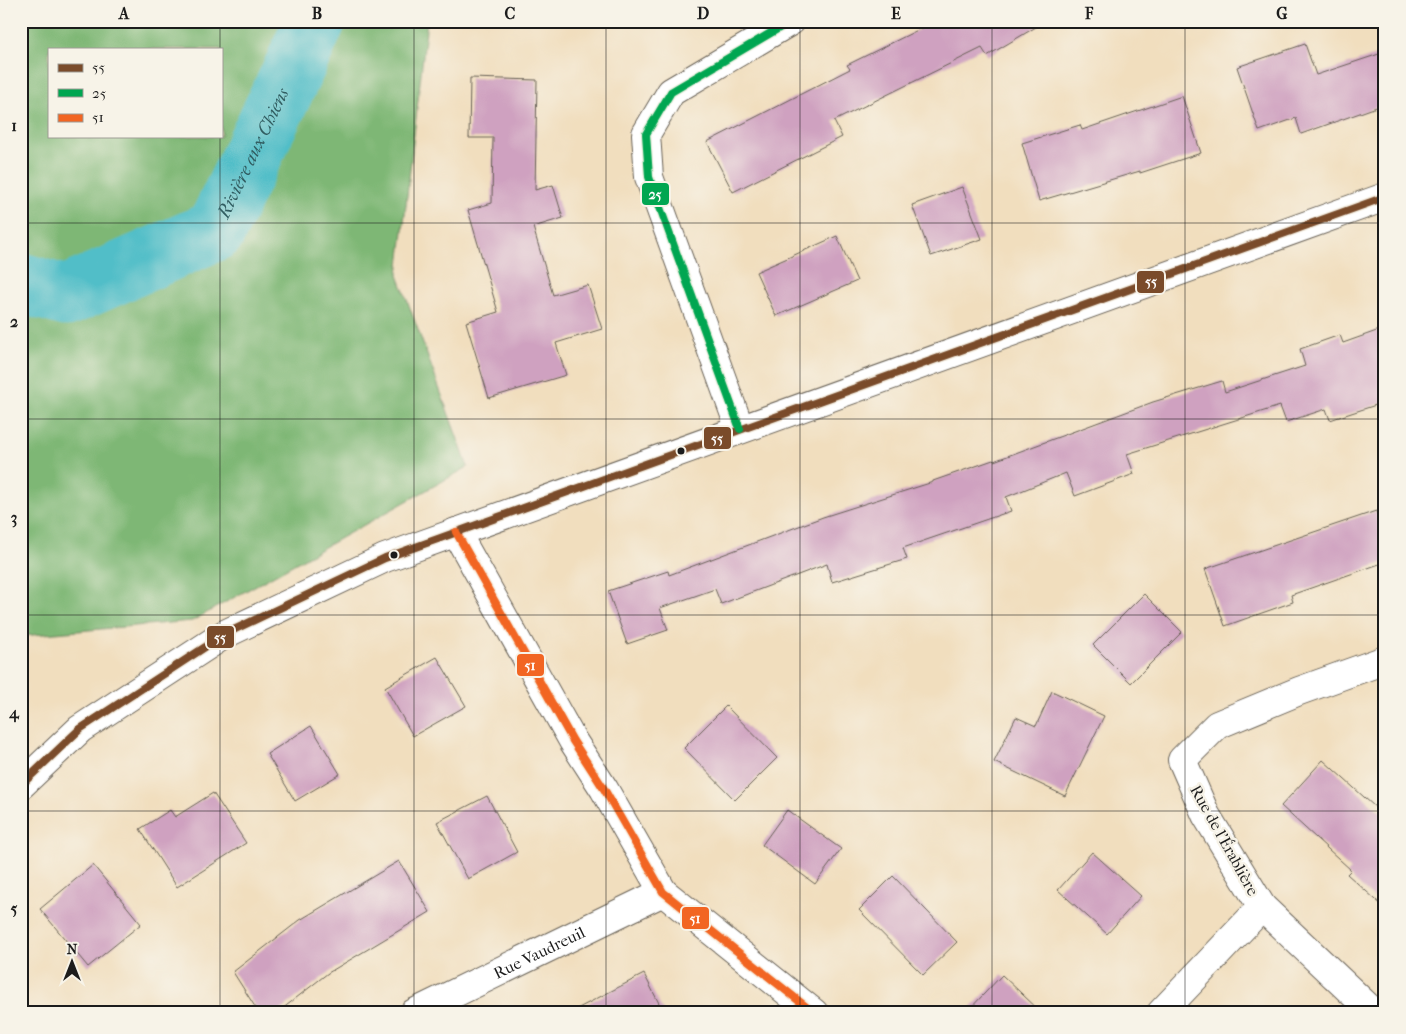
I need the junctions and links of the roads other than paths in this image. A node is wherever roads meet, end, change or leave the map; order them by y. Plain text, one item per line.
1 (791, 21) edge
2 (1385, 197) edge
3 (740, 429) junction
4 (456, 532) junction
5 (1385, 660) edge
6 (21, 785) edge
7 (663, 892) junction
8 (1262, 907) junction
9 (414, 1013) edge
10 (814, 1013) edge
11 (1161, 1013) edge
12 (1374, 1013) edge

1 - 3 street
2 - 3 street
3 - 4 street
4 - 6 street
4 - 7 street
5 - 8 street, Rue de l'Érablière
7 - 9 street, Rue Vaudreuil
7 - 10 street
8 - 11 street
8 - 12 street, Rue de l'Érablière

